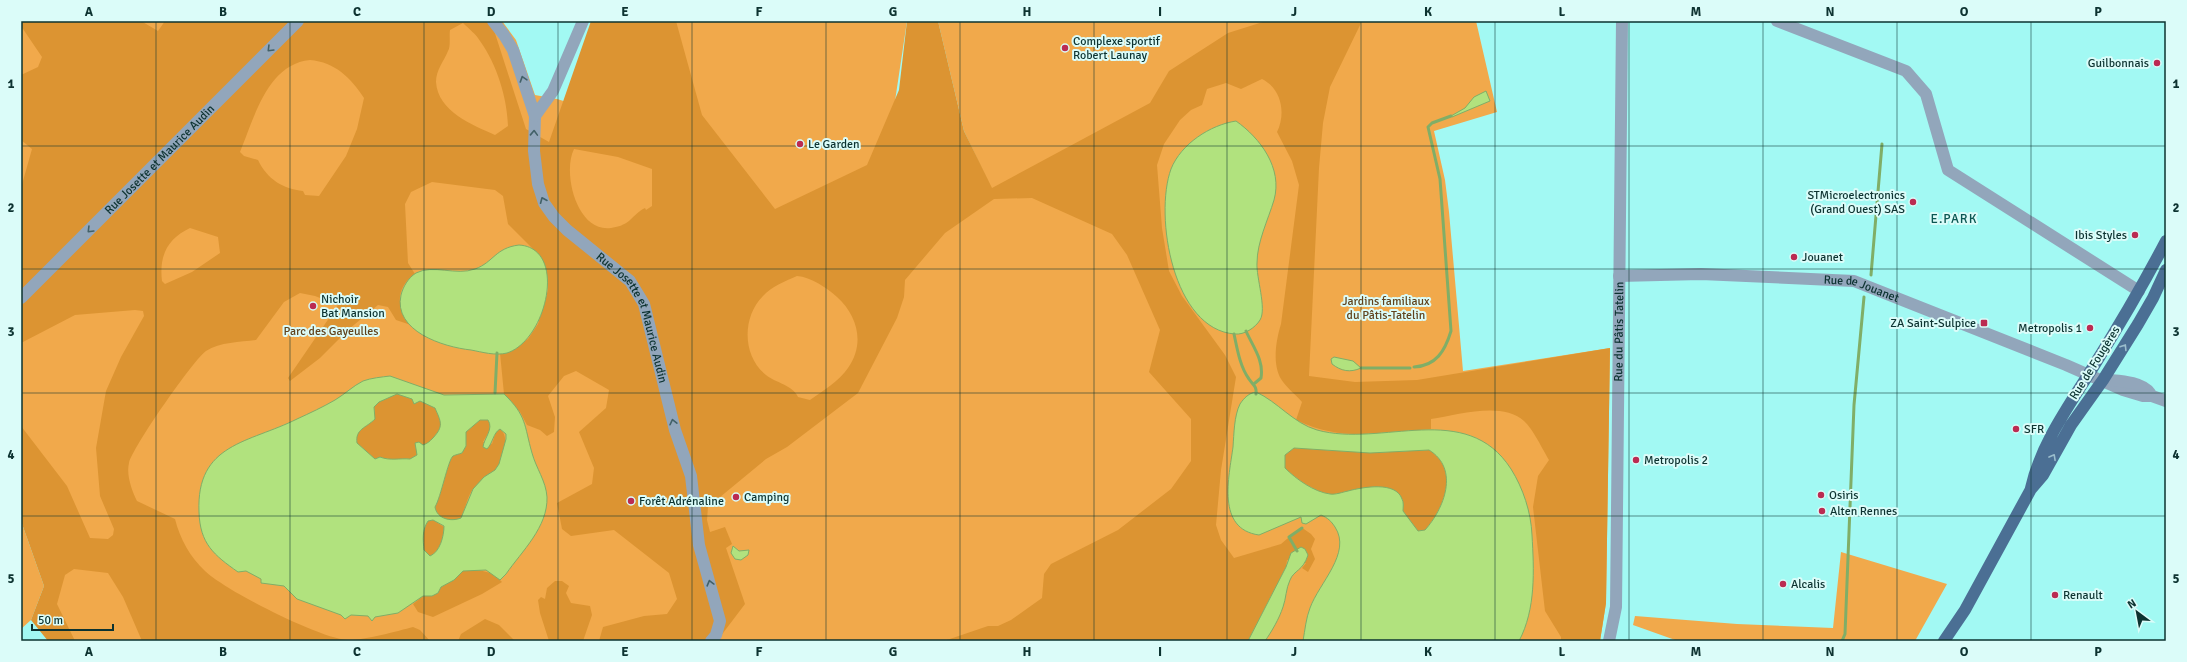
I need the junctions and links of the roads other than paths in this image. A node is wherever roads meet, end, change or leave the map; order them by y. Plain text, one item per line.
1 (298, 21) edge
2 (493, 21) edge
3 (583, 21) edge
4 (1622, 21) edge
5 (1777, 21) edge
6 (535, 116) junction
7 (2166, 241) edge
8 (2166, 270) edge
9 (1619, 276) junction
10 (2139, 291) junction
11 (21, 298) edge
12 (2088, 374) junction
13 (2103, 380) junction
14 (2166, 401) edge
15 (2031, 489) junction
16 (1965, 610) junction
17 (711, 641) edge
18 (1609, 641) edge
19 (1944, 641) edge
20 (1952, 641) edge

1 -> 11 street, Rue Josette et Maurice Audin
6 -> 2 street, Rue Josette et Maurice Audin
3 - 6 street
4 - 9 street, Rue du Pâtis Tatelin
5 - 10 street
17 -> 6 street, Rue Josette et Maurice Audin
7 - 10 main road, Rue de Fougères
13 -> 8 main road
9 - 12 street, Rue de Jouanet
9 - 18 street, Rue du Pâtis Tatelin
10 - 12 main road, Rue de Fougères
12 - 13 street, Rue de Jouanet
12 - 15 main road, Rue de Fougères
13 - 14 street, Rue de Jouanet
15 -> 13 main road
15 - 16 main road
16 - 19 main road
16 - 20 main road

